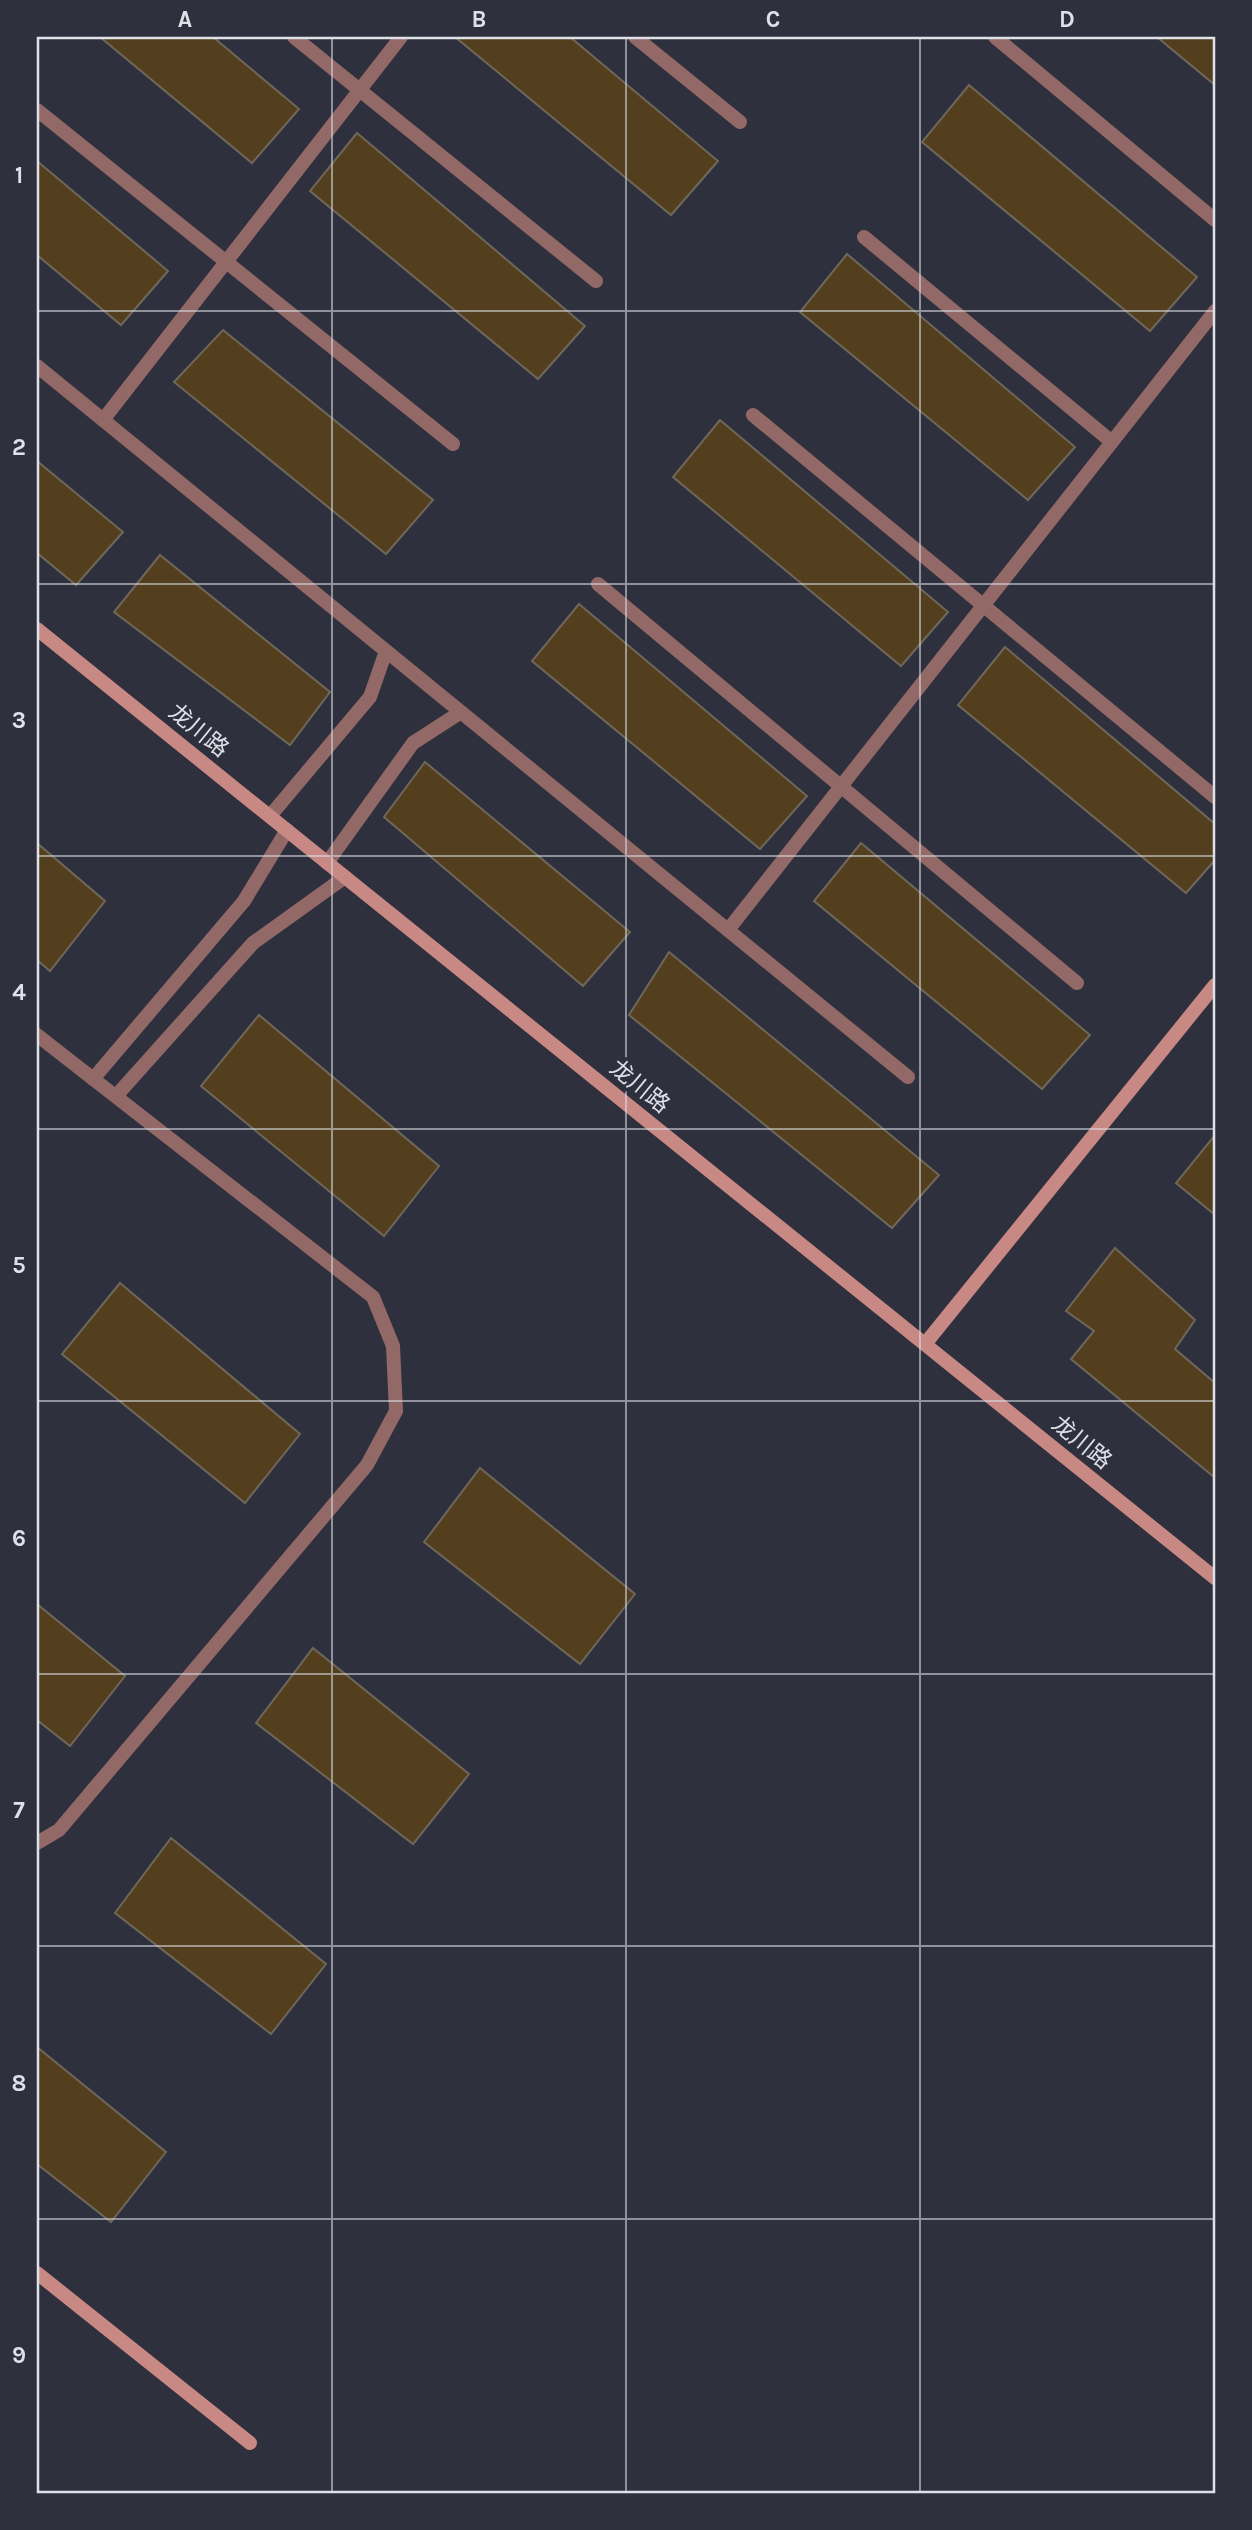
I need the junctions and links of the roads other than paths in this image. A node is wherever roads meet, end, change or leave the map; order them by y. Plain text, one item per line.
1 (295, 37) edge
2 (401, 37) edge
3 (635, 37) edge
4 (995, 37) edge
5 (360, 90) junction
6 (37, 110) edge
7 (740, 122) dead end
8 (1215, 220) edge
9 (864, 237) dead end
10 (226, 262) junction
11 (596, 281) dead end
12 (1215, 311) edge
13 (37, 366) edge
14 (753, 415) dead end
15 (103, 420) junction
16 (1112, 442) junction
17 (453, 444) dead end
18 (598, 584) dead end
19 (984, 606) junction
20 (37, 629) edge
21 (386, 651) junction
22 (461, 712) junction
23 (841, 786) junction
24 (1215, 796) edge
25 (270, 816) junction
26 (287, 830) junction
27 (327, 863) junction
28 (345, 877) junction
29 (728, 930) junction
30 (1077, 983) dead end
31 (1215, 985) edge
32 (37, 1035) edge
33 (908, 1077) dead end
34 (93, 1079) junction
35 (116, 1096) junction
36 (925, 1344) junction
37 (1215, 1578) edge
38 (37, 1843) edge
39 (37, 2273) edge
40 (250, 2443) dead end

1 - 5 street
2 - 5 street
3 - 7 street
4 - 8 street
5 - 10 street
5 - 11 street
6 - 10 street
9 - 16 street
10 - 15 street
10 - 17 street
12 - 16 street
13 - 15 street
14 - 19 street
15 - 21 street
16 - 19 street
18 - 23 street
19 - 23 street
19 - 24 street
20 - 25 street, 龙川路
21 - 22 street
21 - 25 street
22 - 27 street
22 - 29 street
23 - 29 street
23 - 30 street
25 - 26 street, 龙川路
26 - 27 street, 龙川路
26 - 34 street
27 - 28 street, 龙川路
28 - 35 street
28 - 36 street, 龙川路
29 - 33 street
31 - 36 street
32 - 34 street
34 - 35 street
35 - 38 street
36 - 37 street, 龙川路
39 - 40 street

